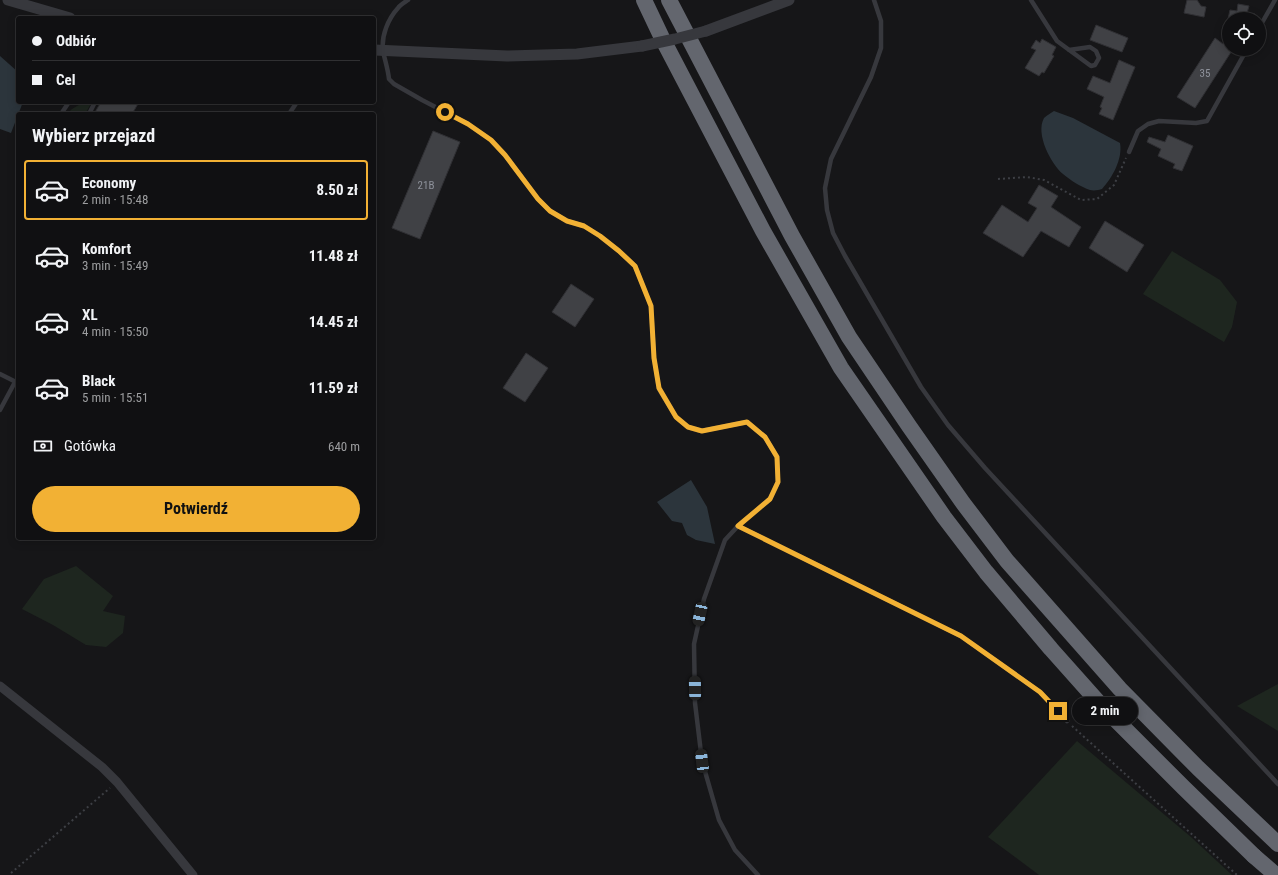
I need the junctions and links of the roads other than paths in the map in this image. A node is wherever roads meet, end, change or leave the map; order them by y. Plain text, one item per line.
1 (8, 0) edge
2 (408, 0) edge
3 (644, 0) edge
4 (669, 0) edge
5 (789, 0) edge
6 (874, 0) edge
7 (1031, 0) edge
8 (1275, 0) edge
9 (63, 16) edge
10 (1266, 16) edge
11 (378, 50) edge
12 (1069, 50) junction
13 (1243, 56) edge
14 (1129, 152) road end
15 (0, 374) edge
16 (16, 382) edge
17 (16, 384) edge
18 (0, 410) edge
19 (738, 526) junction
20 (0, 686) edge
21 (1067, 721) road end
22 (1278, 784) edge
23 (1274, 841) edge
24 (192, 874) edge
25 (758, 875) edge
26 (1276, 875) edge

1 - 9 street
2 - 11 lane
3 - 26 highway, bridge
4 - 23 highway
5 - 11 street, bridge
6 - 22 lane
7 - 12 lane
8 - 10 lane
11 - 19 lane
12 - 12 lane
13 - 14 lane
15 - 16 lane
17 - 18 lane
19 - 21 lane
19 - 25 lane
20 - 24 street

